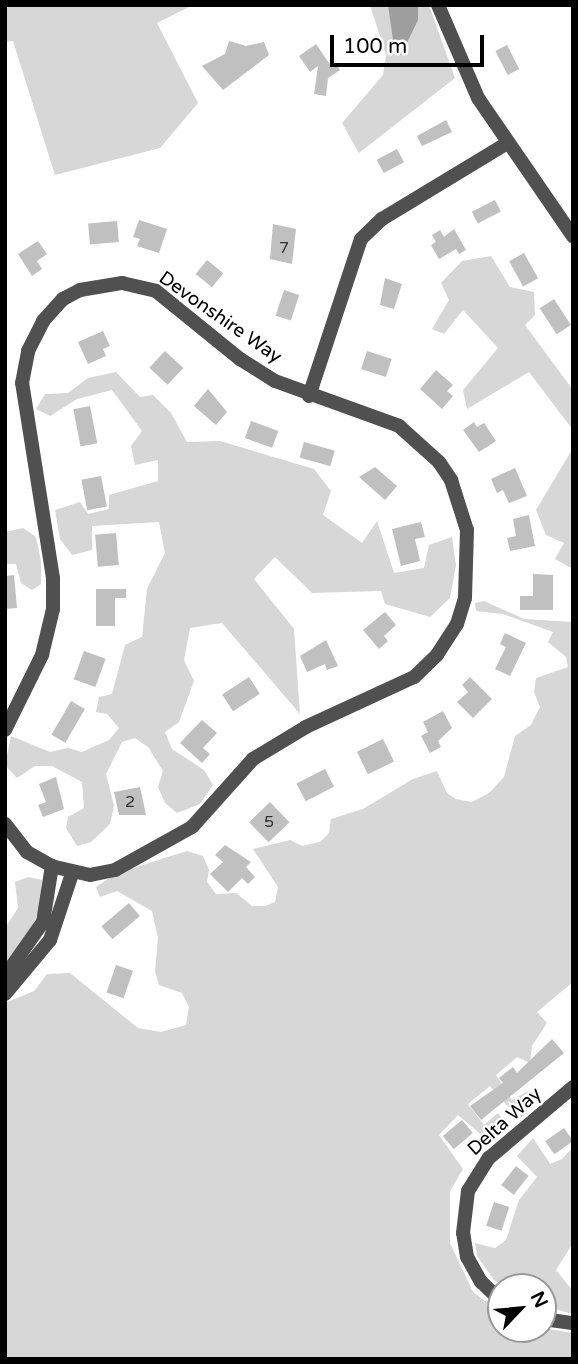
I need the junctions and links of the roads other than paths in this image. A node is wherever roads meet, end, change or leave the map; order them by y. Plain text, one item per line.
1 (438, 5) edge
2 (506, 144) junction
3 (573, 236) edge
4 (309, 396) junction
5 (5, 730) edge
6 (5, 824) edge
7 (52, 866) junction
8 (72, 874) junction
9 (5, 976) edge
10 (5, 994) edge
11 (573, 1087) edge
12 (487, 1288) edge

1 - 2 street
2 - 3 street
2 - 4 street
4 - 5 street, Devonshire Way
4 - 8 street, Devonshire Way
6 - 7 street, Devonshire Way
7 - 8 street, Devonshire Way
7 - 9 street
8 - 10 street
11 - 12 street, Delta Way

